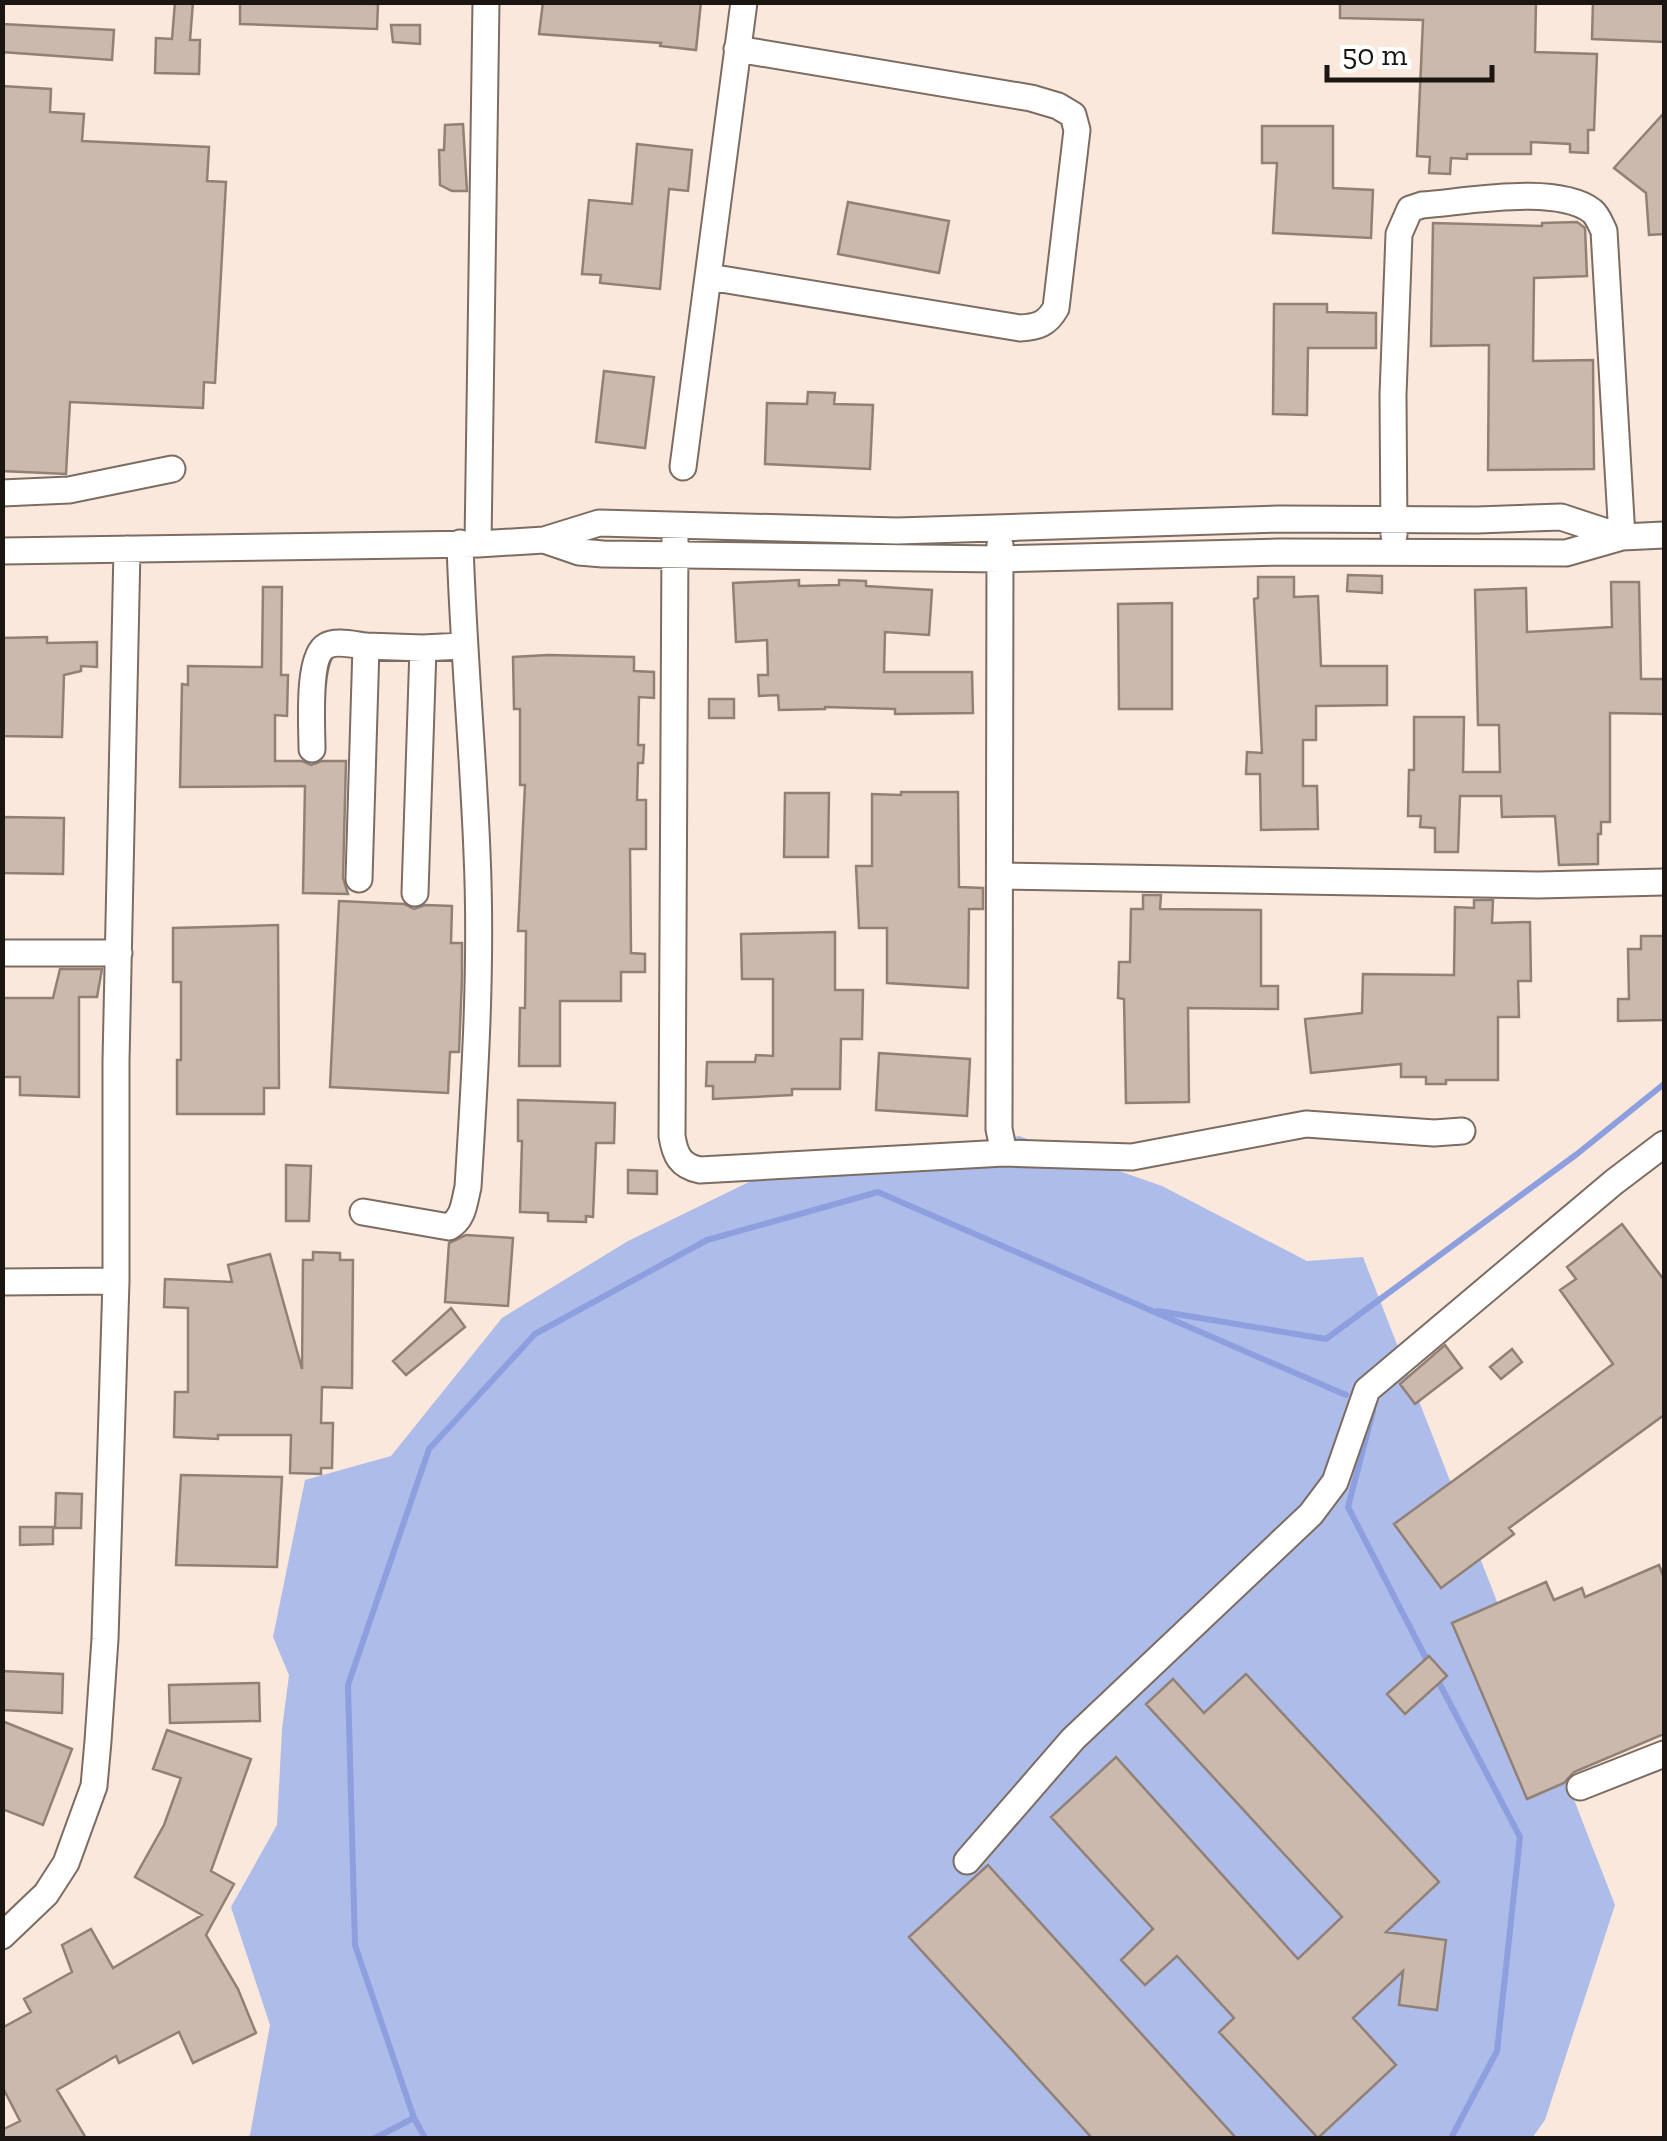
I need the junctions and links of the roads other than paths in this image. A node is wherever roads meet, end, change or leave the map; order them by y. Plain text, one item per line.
1 (486, 2) edge
2 (744, 2) edge
3 (737, 49) junction
4 (708, 276) junction
5 (683, 466) dead end
6 (172, 469) dead end
7 (2, 493) edge
8 (1394, 520) junction
9 (675, 524) junction
10 (1000, 529) junction
11 (1664, 535) edge
12 (1622, 536) junction
13 (544, 540) junction
14 (469, 544) junction
15 (127, 549) junction
16 (2, 551) edge
17 (1394, 553) junction
18 (676, 554) junction
19 (1000, 559) junction
20 (366, 646) junction
21 (462, 646) junction
22 (422, 648) junction
23 (312, 750) dead end
24 (1000, 876) junction
25 (359, 879) dead end
26 (1664, 882) edge
27 (416, 893) dead end
28 (2, 953) edge
29 (119, 954) junction
30 (1462, 1131) dead end
31 (1664, 1144) edge
32 (1004, 1153) junction
33 (364, 1212) dead end
34 (116, 1281) junction
35 (2, 1282) edge
36 (1664, 1754) edge
37 (1580, 1787) dead end
38 (966, 1861) dead end
39 (2, 1936) edge

1 - 14 street
2 - 3 street
3 - 4 street
3 - 4 street
4 - 5 street
6 - 7 street
8 - 10 street
8 - 12 street
8 - 12 street
8 - 17 street
9 - 10 street
9 - 13 street
9 - 18 street
10 - 19 street
11 - 12 street
12 - 17 street
13 - 14 street
13 - 18 street
14 - 15 street
14 - 21 street
15 - 16 street
15 - 29 street
17 - 19 street
18 - 19 street
18 - 32 street
19 - 24 street
20 - 22 street
20 - 23 street
20 - 25 street
21 - 22 street
21 - 33 street
22 - 27 street
24 - 26 street
24 - 32 street
28 - 29 street
29 - 34 street
30 - 32 street
31 - 38 street
34 - 35 street
34 - 39 street
36 - 37 street

